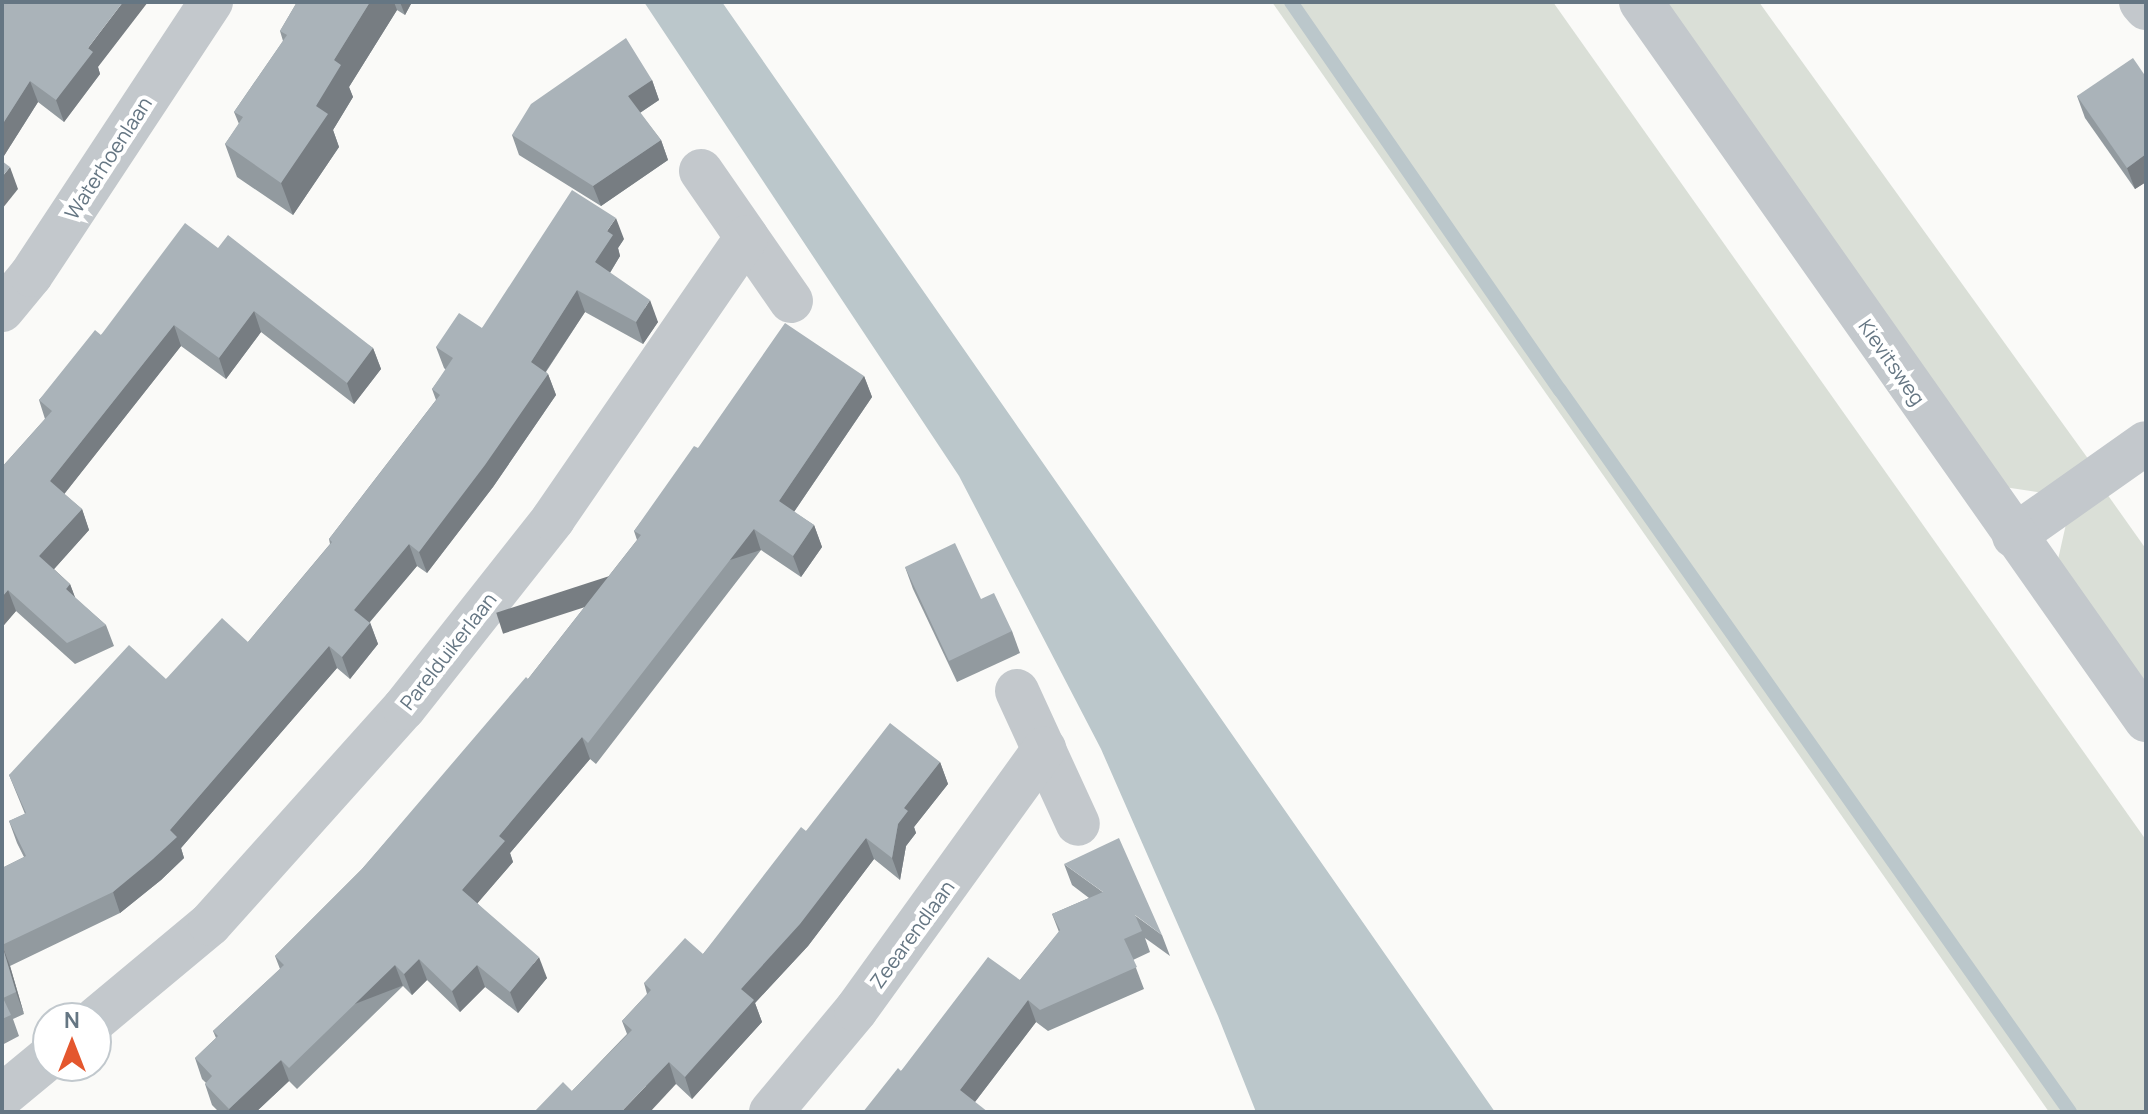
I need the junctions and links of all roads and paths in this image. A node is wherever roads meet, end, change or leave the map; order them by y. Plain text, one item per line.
1 (211, 2) edge
2 (1641, 2) edge
3 (2141, 2) edge
4 (2146, 8) edge
5 (701, 171) dead end
6 (747, 237) junction
7 (791, 301) dead end
8 (2, 310) edge
9 (2146, 443) edge
10 (2014, 536) junction
11 (1017, 691) dead end
12 (2146, 720) edge
13 (1044, 749) junction
14 (1078, 824) dead end
15 (112, 1006) edge
16 (32, 1071) edge
17 (2, 1096) edge
18 (771, 1112) edge

1 - 8 street, Waterhoenlaan
2 - 10 street, Kievitsweg
3 - 4 street
5 - 6 street
6 - 7 street
6 - 15 street, Parelduikerlaan
9 - 10 street
10 - 12 street, Kievitsweg
11 - 13 street
13 - 14 street
13 - 18 street, Zeearendlaan
16 - 17 street

